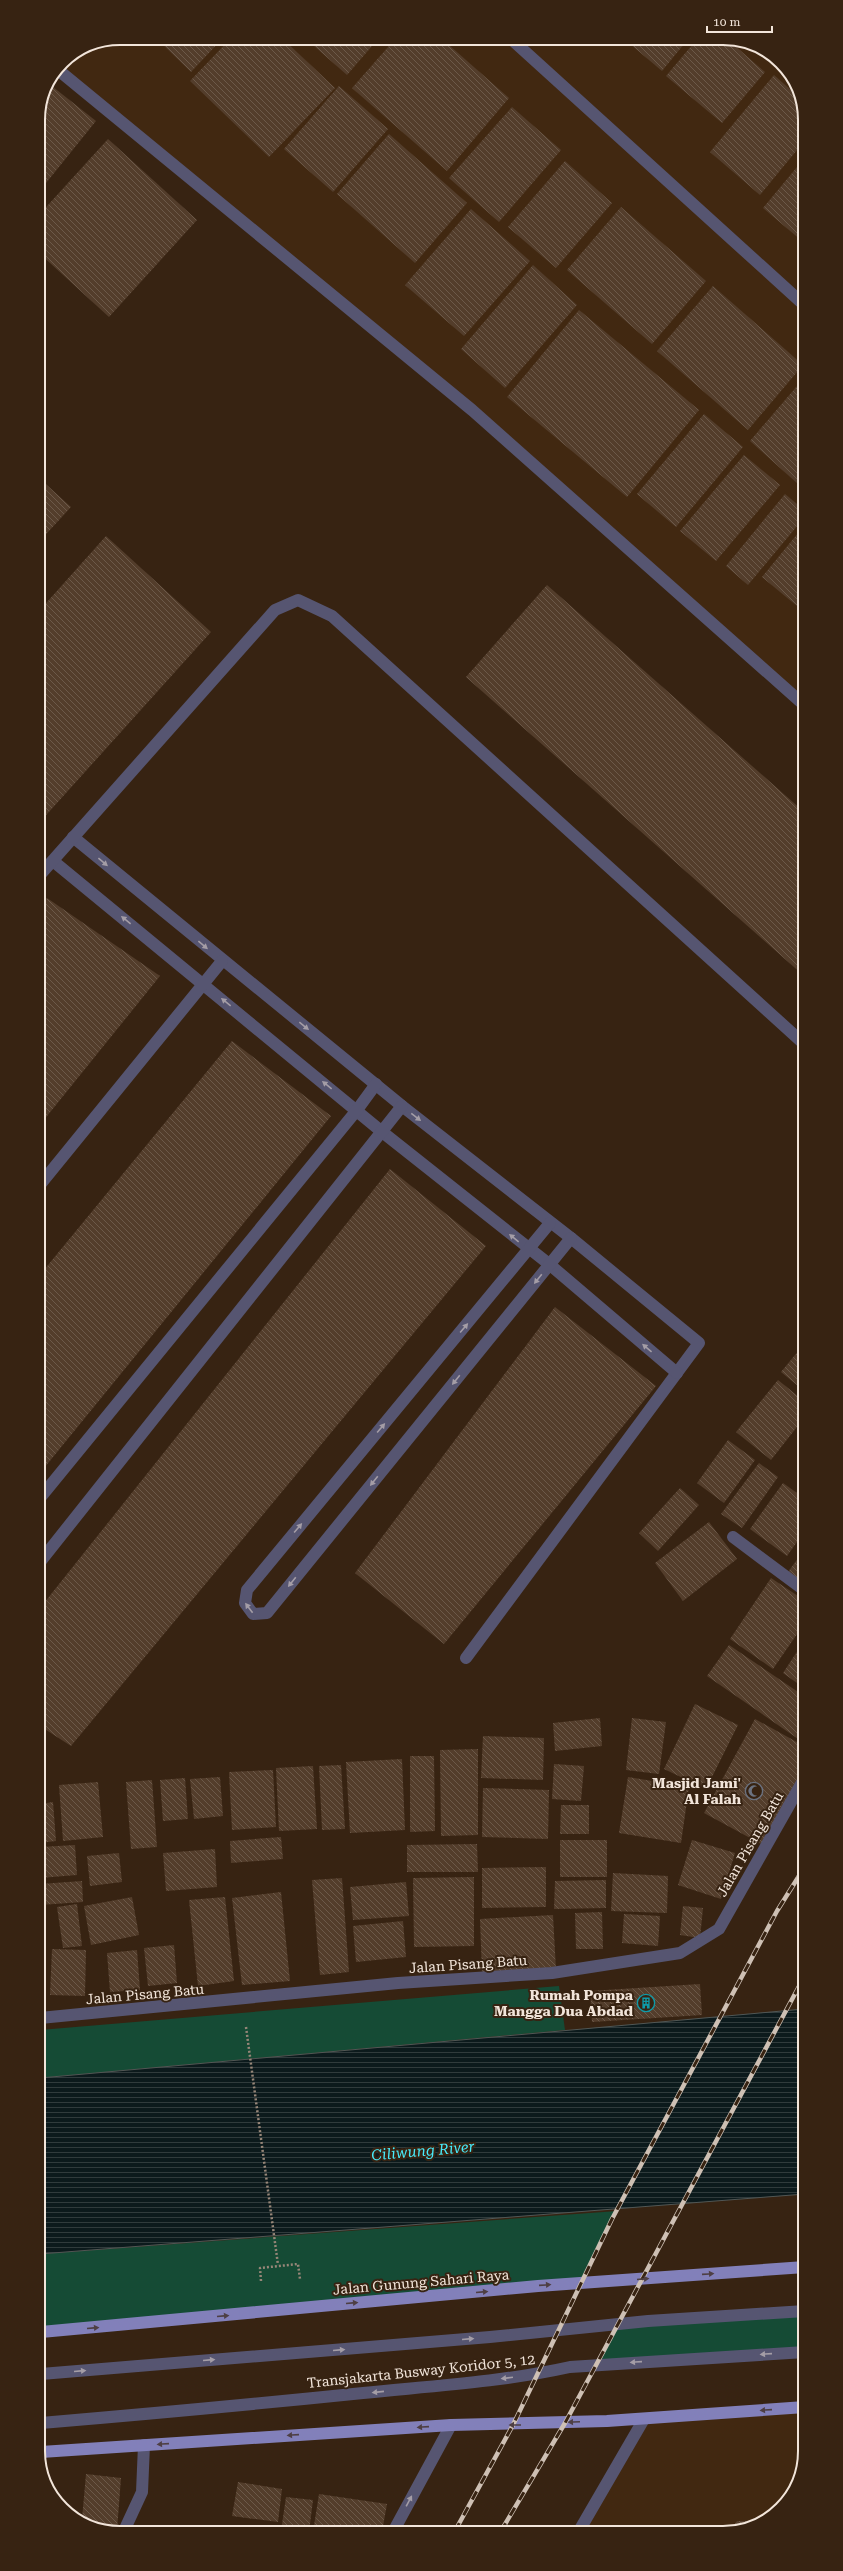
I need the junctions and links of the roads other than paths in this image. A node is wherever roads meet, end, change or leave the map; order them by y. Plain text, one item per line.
1 (518, 45) edge
2 (62, 73) edge
3 (798, 299) edge
4 (798, 700) edge
5 (73, 837) junction
6 (53, 861) junction
7 (45, 870) edge
8 (222, 961) junction
9 (203, 983) junction
10 (798, 1038) edge
11 (376, 1084) junction
12 (402, 1106) junction
13 (357, 1110) junction
14 (381, 1131) junction
15 (45, 1179) edge
16 (550, 1223) junction
17 (571, 1238) junction
18 (529, 1250) junction
19 (549, 1264) junction
20 (677, 1373) junction
21 (45, 1492) edge
22 (733, 1537) dead end
23 (45, 1556) edge
24 (798, 1586) edge
25 (466, 1658) dead end
26 (798, 1790) edge
27 (45, 2018) edge
28 (798, 2267) edge
29 (798, 2311) edge
30 (45, 2332) edge
31 (798, 2352) edge
32 (45, 2374) edge
33 (798, 2408) edge
34 (644, 2419) junction
35 (45, 2423) edge
36 (451, 2425) junction
37 (144, 2445) junction
38 (45, 2452) edge
39 (126, 2526) edge
40 (396, 2526) edge
41 (582, 2526) edge

1 - 3 street
2 - 4 street
5 - 6 street
5 -> 8 street
5 - 10 street
6 - 7 street
9 -> 6 street
8 - 9 street
8 -> 11 street
13 -> 9 street
9 - 15 street
11 - 12 street
11 - 13 street
12 - 14 street
12 -> 16 street
13 - 14 street
13 - 21 street
18 -> 14 street
14 - 23 street
16 - 17 street
16 - 18 street
17 - 19 street
17 - 20 street
18 - 19 street
19 -> 18 street
20 -> 19 street
20 - 25 street
22 - 24 street
26 - 27 street, Jalan Pisang Batu
30 -> 28 main road, Jalan Gunung Sahari Raya
32 -> 29 street, Transjakarta Busway Koridor 5, 12
31 -> 35 street, Transjakarta Busway Koridor 5, 12
33 -> 34 main road
34 -> 36 main road
34 - 41 street
36 -> 37 main road
40 -> 36 street
37 - 38 main road
37 - 39 street

